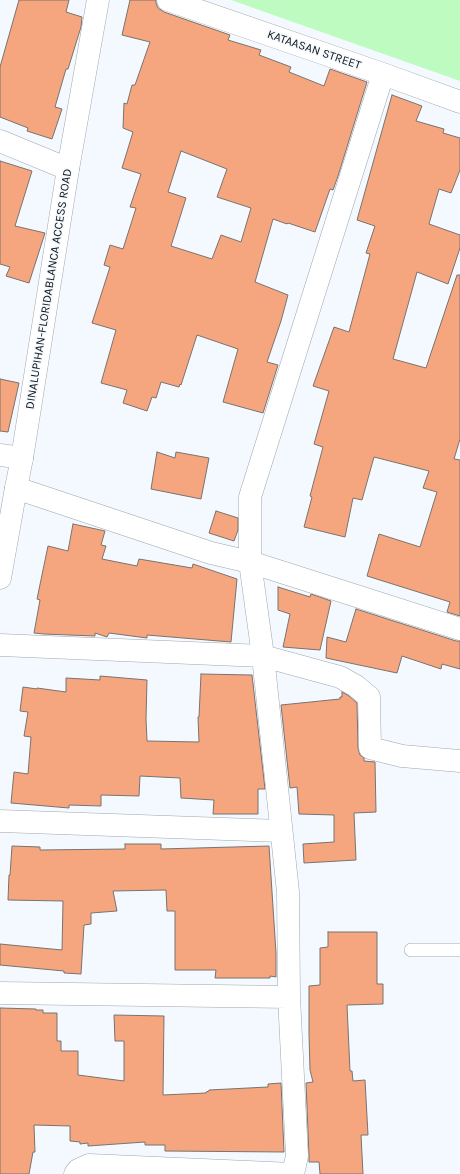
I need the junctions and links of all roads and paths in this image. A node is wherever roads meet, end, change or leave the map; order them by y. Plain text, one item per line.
1 (98, 0) edge
2 (168, 0) edge
3 (383, 74) junction
4 (460, 102) edge
5 (0, 141) edge
6 (68, 169) junction
7 (0, 455) edge
8 (22, 458) junction
9 (16, 488) junction
10 (250, 562) junction
11 (0, 578) edge
12 (460, 629) edge
13 (0, 645) edge
14 (262, 656) junction
15 (460, 761) edge
16 (0, 821) edge
17 (281, 831) junction
18 (411, 950) dead end
19 (460, 950) edge
20 (0, 993) edge
21 (289, 997) junction
22 (76, 1174) edge

1 - 6 street, DINALUPIHAN-FLORIDABLANCA ACCESS ROAD
2 - 3 street, KATAASAN STREET
3 - 4 street, KATAASAN STREET
3 - 10 street
5 - 6 street
6 - 8 street, DINALUPIHAN-FLORIDABLANCA ACCESS ROAD
7 - 8 street
8 - 9 street, DINALUPIHAN-FLORIDABLANCA ACCESS ROAD
9 - 10 street
9 - 11 street, DINALUPIHAN-FLORIDABLANCA ACCESS ROAD
10 - 12 street
10 - 14 street
13 - 14 street
14 - 15 street
14 - 17 street
16 - 17 street
17 - 21 street
18 - 19 lane
20 - 21 street
21 - 22 street

